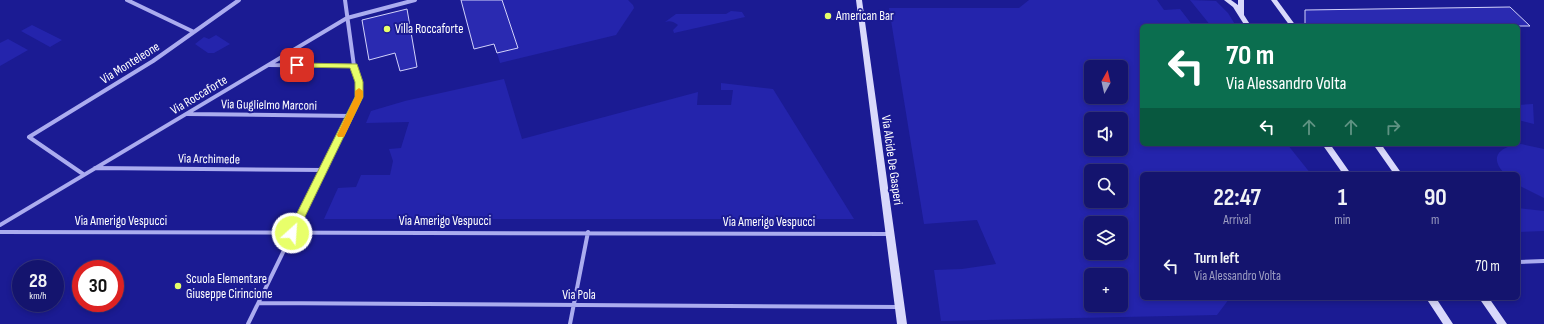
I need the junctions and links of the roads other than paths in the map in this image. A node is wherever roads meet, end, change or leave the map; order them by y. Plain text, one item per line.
1 (127, 0) edge
2 (137, 0) edge
3 (238, 0) edge
4 (345, 0) edge
5 (415, 0) edge
6 (859, 0) edge
7 (1227, 0) edge
8 (1241, 0) edge
9 (1274, 0) edge
10 (132, 2) junction
11 (401, 2) edge
12 (1241, 15) junction
13 (347, 18) junction
14 (1247, 24) edge
15 (1292, 24) edge
16 (194, 32) junction
17 (268, 65) junction
18 (354, 66) junction
19 (187, 114) junction
20 (351, 116) junction
21 (1327, 146) edge
22 (1378, 146) edge
23 (94, 168) junction
24 (323, 170) junction
25 (1346, 172) edge
26 (1397, 172) edge
27 (83, 174) junction
28 (0, 225) edge
29 (0, 232) edge
30 (588, 232) junction
31 (292, 233) junction
32 (890, 234) junction
33 (1544, 261) edge
34 (1520, 262) edge
35 (1432, 300) edge
36 (1485, 300) edge
37 (258, 303) junction
38 (574, 306) junction
39 (899, 307) junction
40 (248, 324) edge
41 (570, 324) edge
42 (902, 324) edge
43 (1448, 324) edge
44 (1502, 324) edge

1 - 10 street
2 - 10 street
3 - 16 street, Via Monteleone
4 - 13 street
5 - 11 street, Via Roccaforte
6 - 32 street, Via Alcide De Gasperi
7 - 12 street
8 - 12 street
9 - 15 street
10 - 16 street
11 - 13 street, Via Roccaforte
12 - 14 street
13 - 17 street, Via Roccaforte
13 - 18 street
16 - 27 street, Via Monteleone
17 - 18 street
17 - 19 street, Via Roccaforte
18 - 20 street
19 - 20 street, Via Guglielmo Marconi
19 - 23 street, Via Roccaforte
20 - 24 street
21 - 25 street
22 - 26 street
23 - 24 street, Via Archimede
23 - 27 street, Via Roccaforte
24 - 31 street
27 - 28 street, Via Roccaforte
29 - 31 street, Via Amerigo Vespucci
30 - 31 street, Via Amerigo Vespucci
30 - 32 street, Via Amerigo Vespucci
30 - 38 street
31 - 37 street
32 - 39 street, Via Alcide De Gasperi
33 - 34 street
35 - 43 street
36 - 44 street
37 - 38 street, Via Pola
37 - 40 street
38 - 39 street, Via Pola
38 - 41 street
39 - 42 street, Via Alcide De Gasperi

